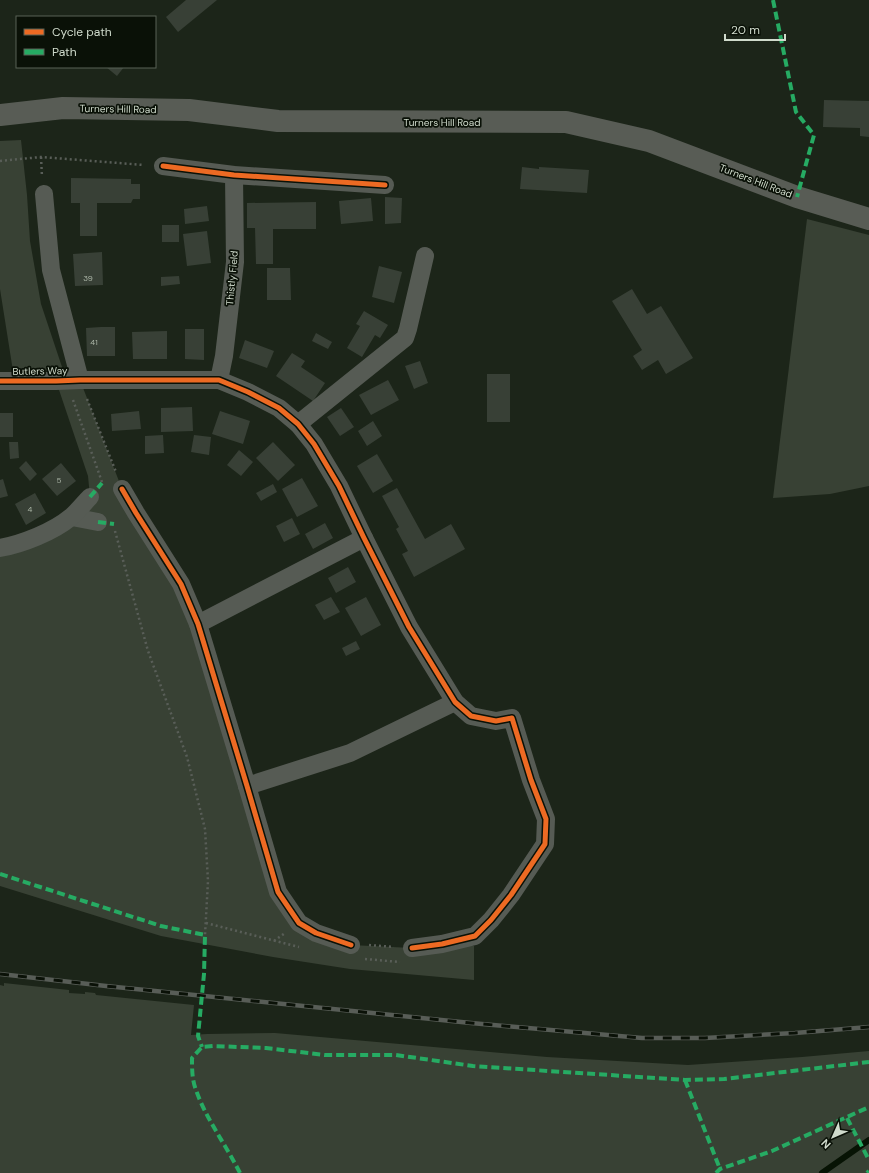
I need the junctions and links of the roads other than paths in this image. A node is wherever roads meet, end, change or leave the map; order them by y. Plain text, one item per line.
1 (0, 115) edge
2 (163, 166) road end
3 (234, 175) junction
4 (385, 185) dead end
5 (44, 194) dead end
6 (869, 219) edge
7 (425, 256) dead end
8 (73, 380) junction
9 (219, 380) junction
10 (0, 381) edge
11 (298, 424) junction
12 (122, 489) road end
13 (90, 497) dead end
14 (72, 517) junction
15 (106, 523) road end
16 (364, 538) junction
17 (0, 548) edge
18 (198, 624) junction
19 (455, 702) junction
20 (247, 786) junction
21 (351, 945) road end
22 (412, 948) road end

1 - 6 main road, Turners Hill Road
2 - 3 street
3 - 4 street
3 - 9 street, Thistly Field
5 - 8 street, Butlers Way
7 - 11 street
8 - 9 street
8 - 10 street, Butlers Way
9 - 11 street
11 - 16 street
12 - 18 street
13 - 14 street
14 - 15 street
14 - 17 street
16 - 18 street
16 - 19 street
18 - 20 street
19 - 20 street
19 - 22 street
20 - 21 street

